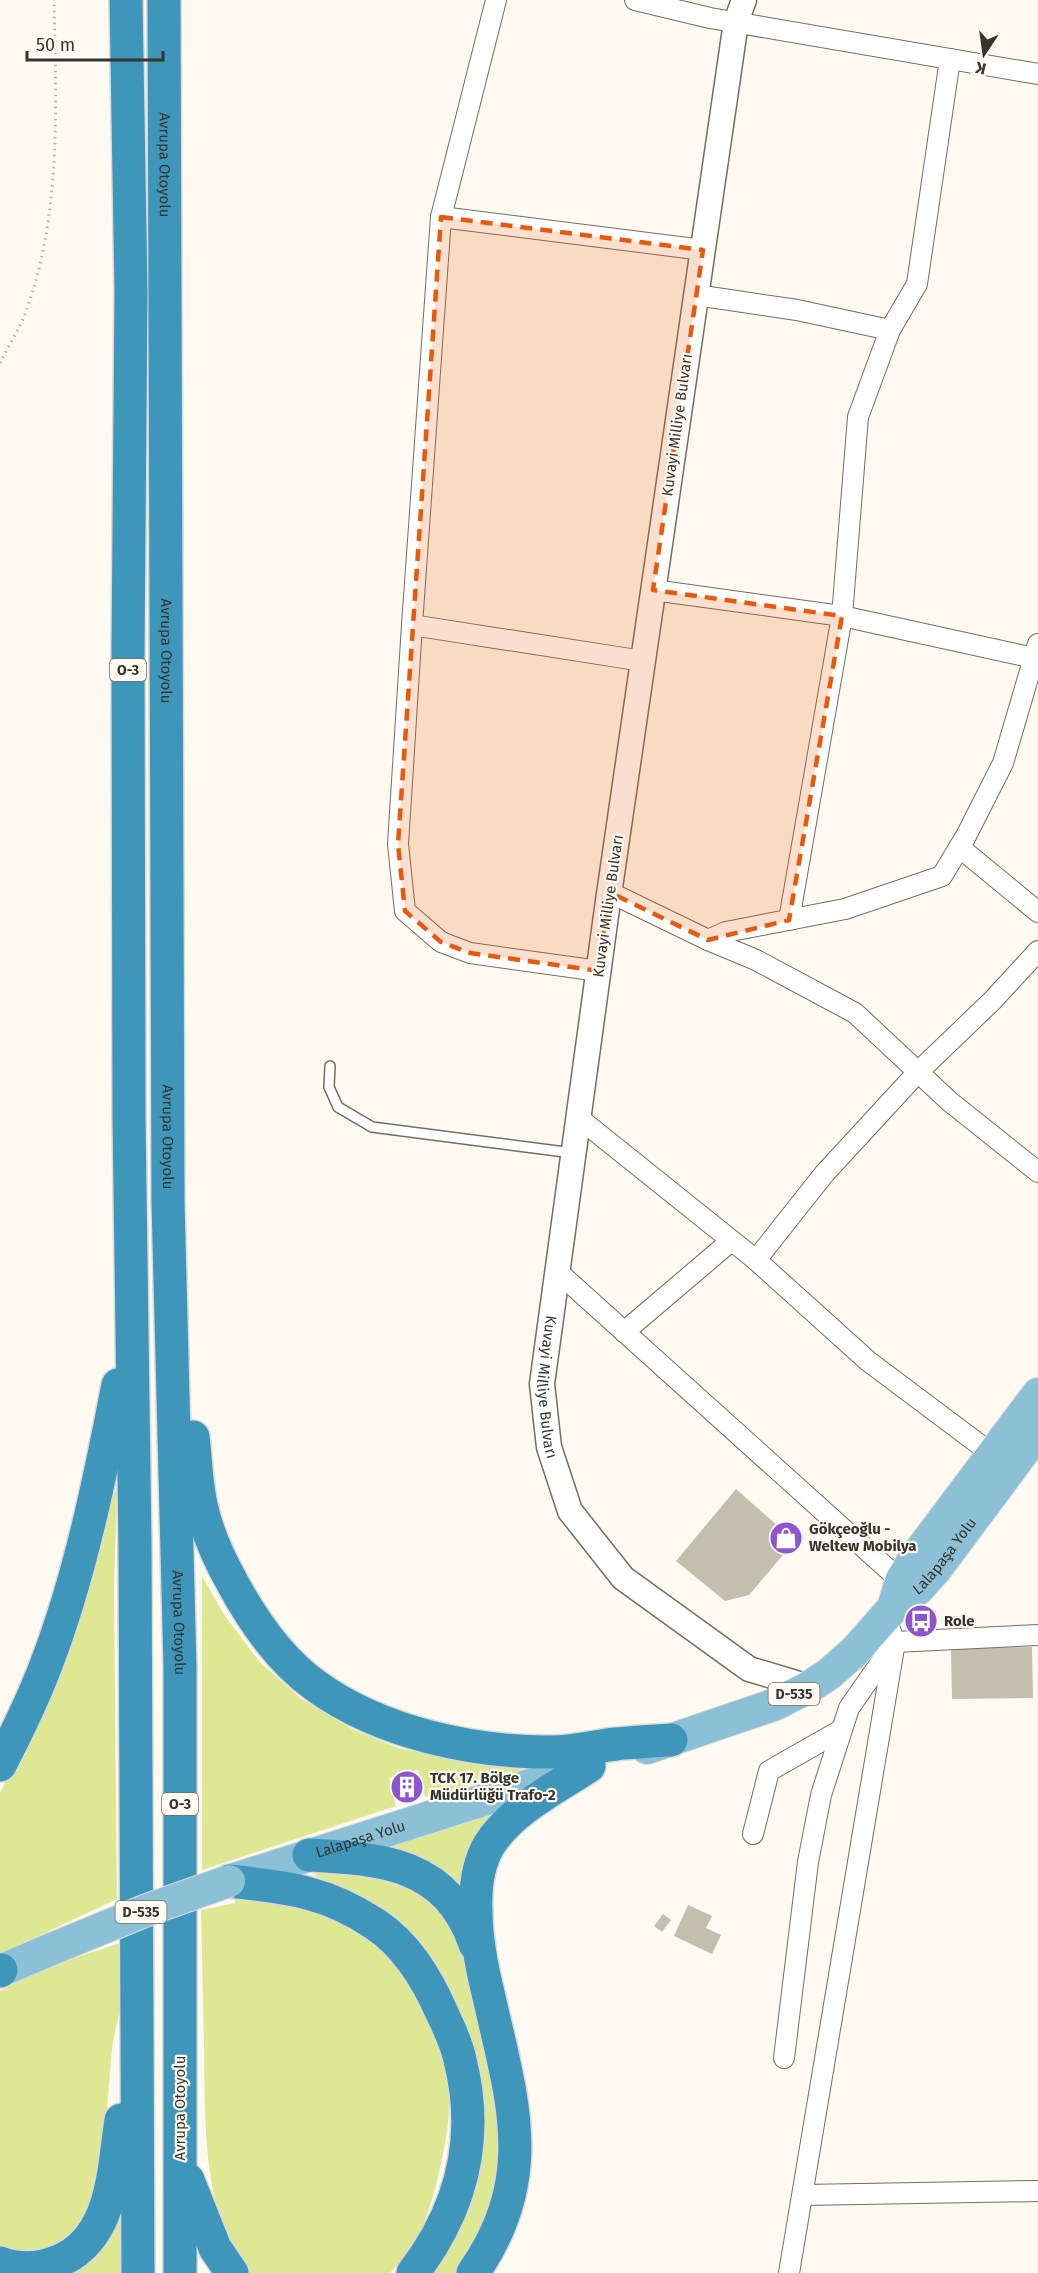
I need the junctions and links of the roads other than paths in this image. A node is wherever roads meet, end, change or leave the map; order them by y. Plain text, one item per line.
1 (126, 0) edge
2 (164, 0) edge
3 (495, 0) edge
4 (635, 0) edge
5 (740, 11) edge
6 (950, 59) junction
7 (1038, 74) edge
8 (441, 217) junction
9 (703, 250) junction
10 (696, 295) junction
11 (890, 330) junction
12 (653, 590) junction
13 (842, 616) junction
14 (412, 625) junction
15 (1036, 651) edge
16 (643, 661) junction
17 (959, 848) junction
18 (609, 892) junction
19 (1038, 912) edge
20 (789, 920) junction
21 (708, 940) junction
22 (1038, 951) edge
23 (599, 971) junction
24 (330, 1066) dead end
25 (918, 1072) junction
26 (580, 1119) junction
27 (575, 1153) junction
28 (1038, 1172) edge
29 (731, 1241) junction
30 (756, 1260) junction
31 (558, 1272) junction
32 (624, 1332) junction
33 (170, 1335) junction
34 (131, 1340) junction
35 (1038, 1394) edge
36 (1038, 1432) edge
37 (992, 1454) junction
38 (894, 1612) junction
39 (1038, 1635) edge
40 (809, 1687) junction
41 (841, 1730) junction
42 (671, 1740) junction
43 (0, 1765) edge
44 (589, 1766) junction
45 (753, 1834) dead end
46 (309, 1855) junction
47 (229, 1881) junction
48 (480, 1957) junction
49 (0, 1971) edge
50 (139, 2058) junction
51 (784, 2058) dead end
52 (180, 2162) junction
53 (1038, 2191) edge
54 (803, 2195) junction
55 (0, 2263) edge
56 (138, 2273) edge
57 (180, 2273) edge
58 (232, 2273) edge
59 (413, 2273) edge
60 (473, 2273) edge
61 (789, 2273) edge

1 - 34 highway, O-3
2 - 33 highway, Avrupa Otoyolu / O-3
3 - 8 street
4 - 5 street
5 - 6 street
5 - 9 street, Kuvayi Milliye Bulvarı
6 - 7 street
6 - 11 street
8 - 9 street
8 - 14 street
9 - 10 street, Kuvayi Milliye Bulvarı
10 - 11 street
10 - 12 street, Kuvayi Milliye Bulvarı
11 - 13 street
12 - 13 street
12 - 16 street, Kuvayi Milliye Bulvarı
13 - 15 street
13 - 20 street
14 - 16 street
14 - 23 street
15 - 17 street
16 - 18 street, Kuvayi Milliye Bulvarı
17 - 19 street
17 - 20 street
18 - 21 street
18 - 23 street, Kuvayi Milliye Bulvarı
20 - 21 street
21 - 25 street
22 - 25 street
23 - 26 street, Kuvayi Milliye Bulvarı
24 - 27 lane
25 - 28 street
25 - 30 street
26 - 27 street, Kuvayi Milliye Bulvarı
26 - 29 street
27 - 31 street, Kuvayi Milliye Bulvarı
29 - 30 street
29 - 32 street
30 - 37 street
31 - 32 street
31 - 40 street, Kuvayi Milliye Bulvarı
32 - 38 street
33 - 42 highway
33 - 52 highway, Avrupa Otoyolu / O-3
34 - 43 highway
34 - 50 highway, O-3
35 - 37 main road, Lalapaşa Yolu / D-535
36 - 38 main road, Lalapaşa Yolu / D-535
37 - 38 main road, Lalapaşa Yolu / D-535
38 - 39 street
38 - 40 main road, D-535
38 - 41 street
38 - 54 street
40 - 42 main road, D-535
41 - 45 street
41 - 51 street
42 - 44 main road, Lalapaşa Yolu / D-535
44 - 46 main road, Lalapaşa Yolu / D-535
44 - 48 highway
46 - 47 main road, Lalapaşa Yolu / D-535
46 - 48 highway
47 - 49 main road, Lalapaşa Yolu / D-535, bridge
47 - 59 highway
48 - 60 highway
50 - 55 highway
50 - 56 highway, O-3
52 - 57 highway, Avrupa Otoyolu / O-3
52 - 58 highway
53 - 54 street
54 - 61 street

